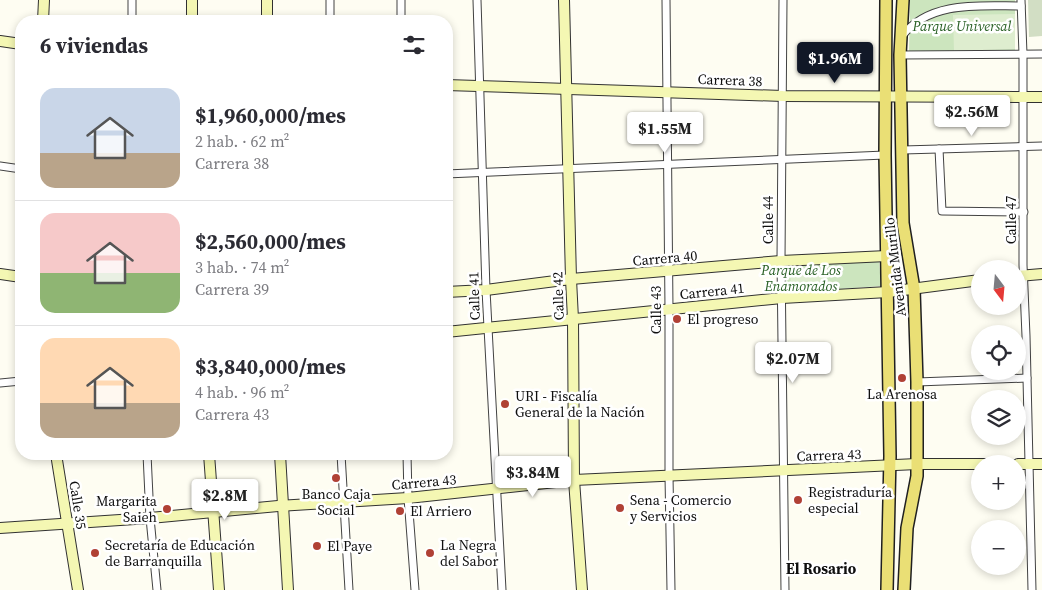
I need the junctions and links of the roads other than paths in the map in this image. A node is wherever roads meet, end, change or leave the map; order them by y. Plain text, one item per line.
1 (44, 0) edge
2 (132, 0) edge
3 (192, 0) edge
4 (267, 0) edge
5 (330, 0) edge
6 (401, 0) edge
7 (478, 0) edge
8 (564, 0) edge
9 (666, 0) edge
10 (783, 0) edge
11 (886, 0) edge
12 (903, 0) edge
13 (1021, 3) edge
14 (43, 15) edge
15 (132, 15) edge
16 (192, 15) edge
17 (267, 15) edge
18 (330, 15) edge
19 (402, 15) edge
20 (901, 38) junction
21 (0, 41) edge
22 (15, 43) edge
23 (1023, 54) junction
24 (1042, 54) edge
25 (900, 55) junction
26 (453, 85) edge
27 (480, 87) junction
28 (566, 89) junction
29 (667, 92) junction
30 (783, 96) junction
31 (886, 97) junction
32 (902, 97) junction
33 (1042, 97) edge
34 (1023, 98) junction
35 (1022, 146) junction
36 (1042, 146) edge
37 (939, 149) junction
38 (903, 150) junction
39 (885, 156) junction
40 (781, 160) junction
41 (668, 164) junction
42 (0, 166) edge
43 (15, 168) edge
44 (569, 169) junction
45 (483, 172) junction
46 (453, 174) edge
47 (1024, 212) junction
48 (887, 256) junction
49 (1021, 260) edge
50 (780, 261) junction
51 (669, 271) junction
52 (0, 274) edge
53 (1042, 274) edge
54 (15, 275) edge
55 (1026, 275) edge
56 (571, 280) junction
57 (971, 281) edge
58 (914, 289) junction
59 (486, 290) junction
60 (453, 292) edge
61 (888, 292) junction
62 (782, 298) junction
63 (669, 309) junction
64 (1023, 315) edge
65 (573, 319) junction
66 (488, 328) junction
67 (453, 331) edge
68 (1027, 378) junction
69 (15, 382) edge
70 (918, 382) junction
71 (0, 383) edge
72 (1023, 455) edge
73 (57, 460) edge
74 (147, 460) edge
75 (208, 460) edge
76 (280, 460) edge
77 (341, 460) edge
78 (407, 460) edge
79 (917, 464) junction
80 (971, 464) edge
81 (1026, 464) edge
82 (1042, 464) edge
83 (890, 466) junction
84 (783, 471) junction
85 (668, 476) junction
86 (574, 480) junction
87 (496, 489) junction
88 (408, 498) junction
89 (344, 502) junction
90 (283, 506) junction
91 (1026, 506) edge
92 (212, 512) junction
93 (150, 518) junction
94 (67, 523) junction
95 (0, 528) edge
96 (78, 590) edge
97 (157, 590) edge
98 (219, 590) edge
99 (288, 590) edge
100 (349, 590) edge
101 (415, 590) edge
102 (502, 590) edge
103 (582, 590) edge
104 (671, 590) edge
105 (785, 590) edge
106 (887, 590) edge
107 (904, 590) edge
108 (1032, 590) edge

1 - 14 street
2 - 15 street
3 - 16 street
4 - 17 street
5 - 18 street
6 - 19 street
7 - 27 street, Calle 41
8 - 28 street, Calle 42
9 - 29 street, Calle 43
10 - 30 street, Calle 44
11 - 31 main road, Avenida Murillo
12 - 20 main road, Avenida Murillo
13 - 20 street
13 - 23 street, Calle 47
20 - 25 main road, Avenida Murillo
21 - 22 street
23 - 24 street
23 - 25 street
23 - 34 street, Calle 47
25 - 32 main road, Avenida Murillo
26 - 27 street, Carrera 38
27 - 28 street, Carrera 38
27 - 45 street, Calle 41
28 - 29 street, Carrera 38
28 - 44 street, Calle 42
29 - 30 street, Carrera 38
29 - 41 street, Calle 43
30 - 31 street, Carrera 38
30 - 40 street, Calle 44
31 - 32 street, Carrera 38
31 - 39 main road, Avenida Murillo
32 - 34 street, Carrera 38
32 - 38 main road, Avenida Murillo
33 - 34 street, Carrera 38
34 - 35 street, Calle 47
35 - 36 street
35 - 37 street
35 - 47 street, Calle 47
37 - 38 street
37 - 47 street
38 - 58 main road, Avenida Murillo
39 - 40 street
39 - 48 main road, Avenida Murillo
40 - 41 street
40 - 50 street, Calle 44
41 - 44 street
41 - 51 street, Calle 43
42 - 43 street
44 - 45 street
44 - 56 street, Calle 42
45 - 46 street
45 - 59 street, Calle 41
47 - 49 street, Calle 47
48 - 50 street, Carrera 40
48 - 61 main road, Avenida Murillo
50 - 51 street, Carrera 40
50 - 62 street, Calle 44
51 - 56 street, Carrera 40
51 - 63 street, Calle 43
52 - 54 street
53 - 55 street
56 - 59 street, Carrera 40
56 - 65 street, Calle 42
57 - 58 street, Carrera 41
58 - 61 street, Carrera 41
58 - 70 main road, Avenida Murillo
59 - 60 street, Carrera 40
59 - 66 street, Calle 41
61 - 62 street, Carrera 41
61 - 83 main road, Avenida Murillo
62 - 63 street, Carrera 41
62 - 84 street, Calle 44
63 - 65 street, Carrera 41
63 - 85 street, Calle 43
64 - 68 street, Calle 47
65 - 66 street, Carrera 41
65 - 86 street, Calle 42
66 - 67 street, Carrera 41
66 - 87 street, Calle 41
68 - 70 street
68 - 72 street, Calle 47
69 - 71 street
70 - 79 main road, Avenida Murillo
73 - 94 street, Calle 35
74 - 93 street
75 - 92 street
76 - 90 street
77 - 89 street
78 - 88 street
79 - 80 street, Carrera 43
79 - 83 street, Carrera 43
79 - 107 main road, Avenida Murillo
81 - 82 street
83 - 84 street, Carrera 43
83 - 106 main road, Avenida Murillo
84 - 85 street, Carrera 43
84 - 105 street, Calle 44
85 - 86 street, Carrera 43
85 - 104 street, Calle 43
86 - 87 street, Carrera 43
86 - 103 street, Calle 42
87 - 88 street, Carrera 43
87 - 102 street, Calle 41
88 - 89 street, Carrera 43
88 - 101 street
89 - 90 street, Carrera 43
89 - 100 street
90 - 92 street, Carrera 43
90 - 99 street
91 - 108 street, Calle 47
92 - 93 street, Carrera 43
92 - 98 street
93 - 94 street, Carrera 43
93 - 97 street
94 - 95 street, Carrera 43
94 - 96 street, Calle 35

